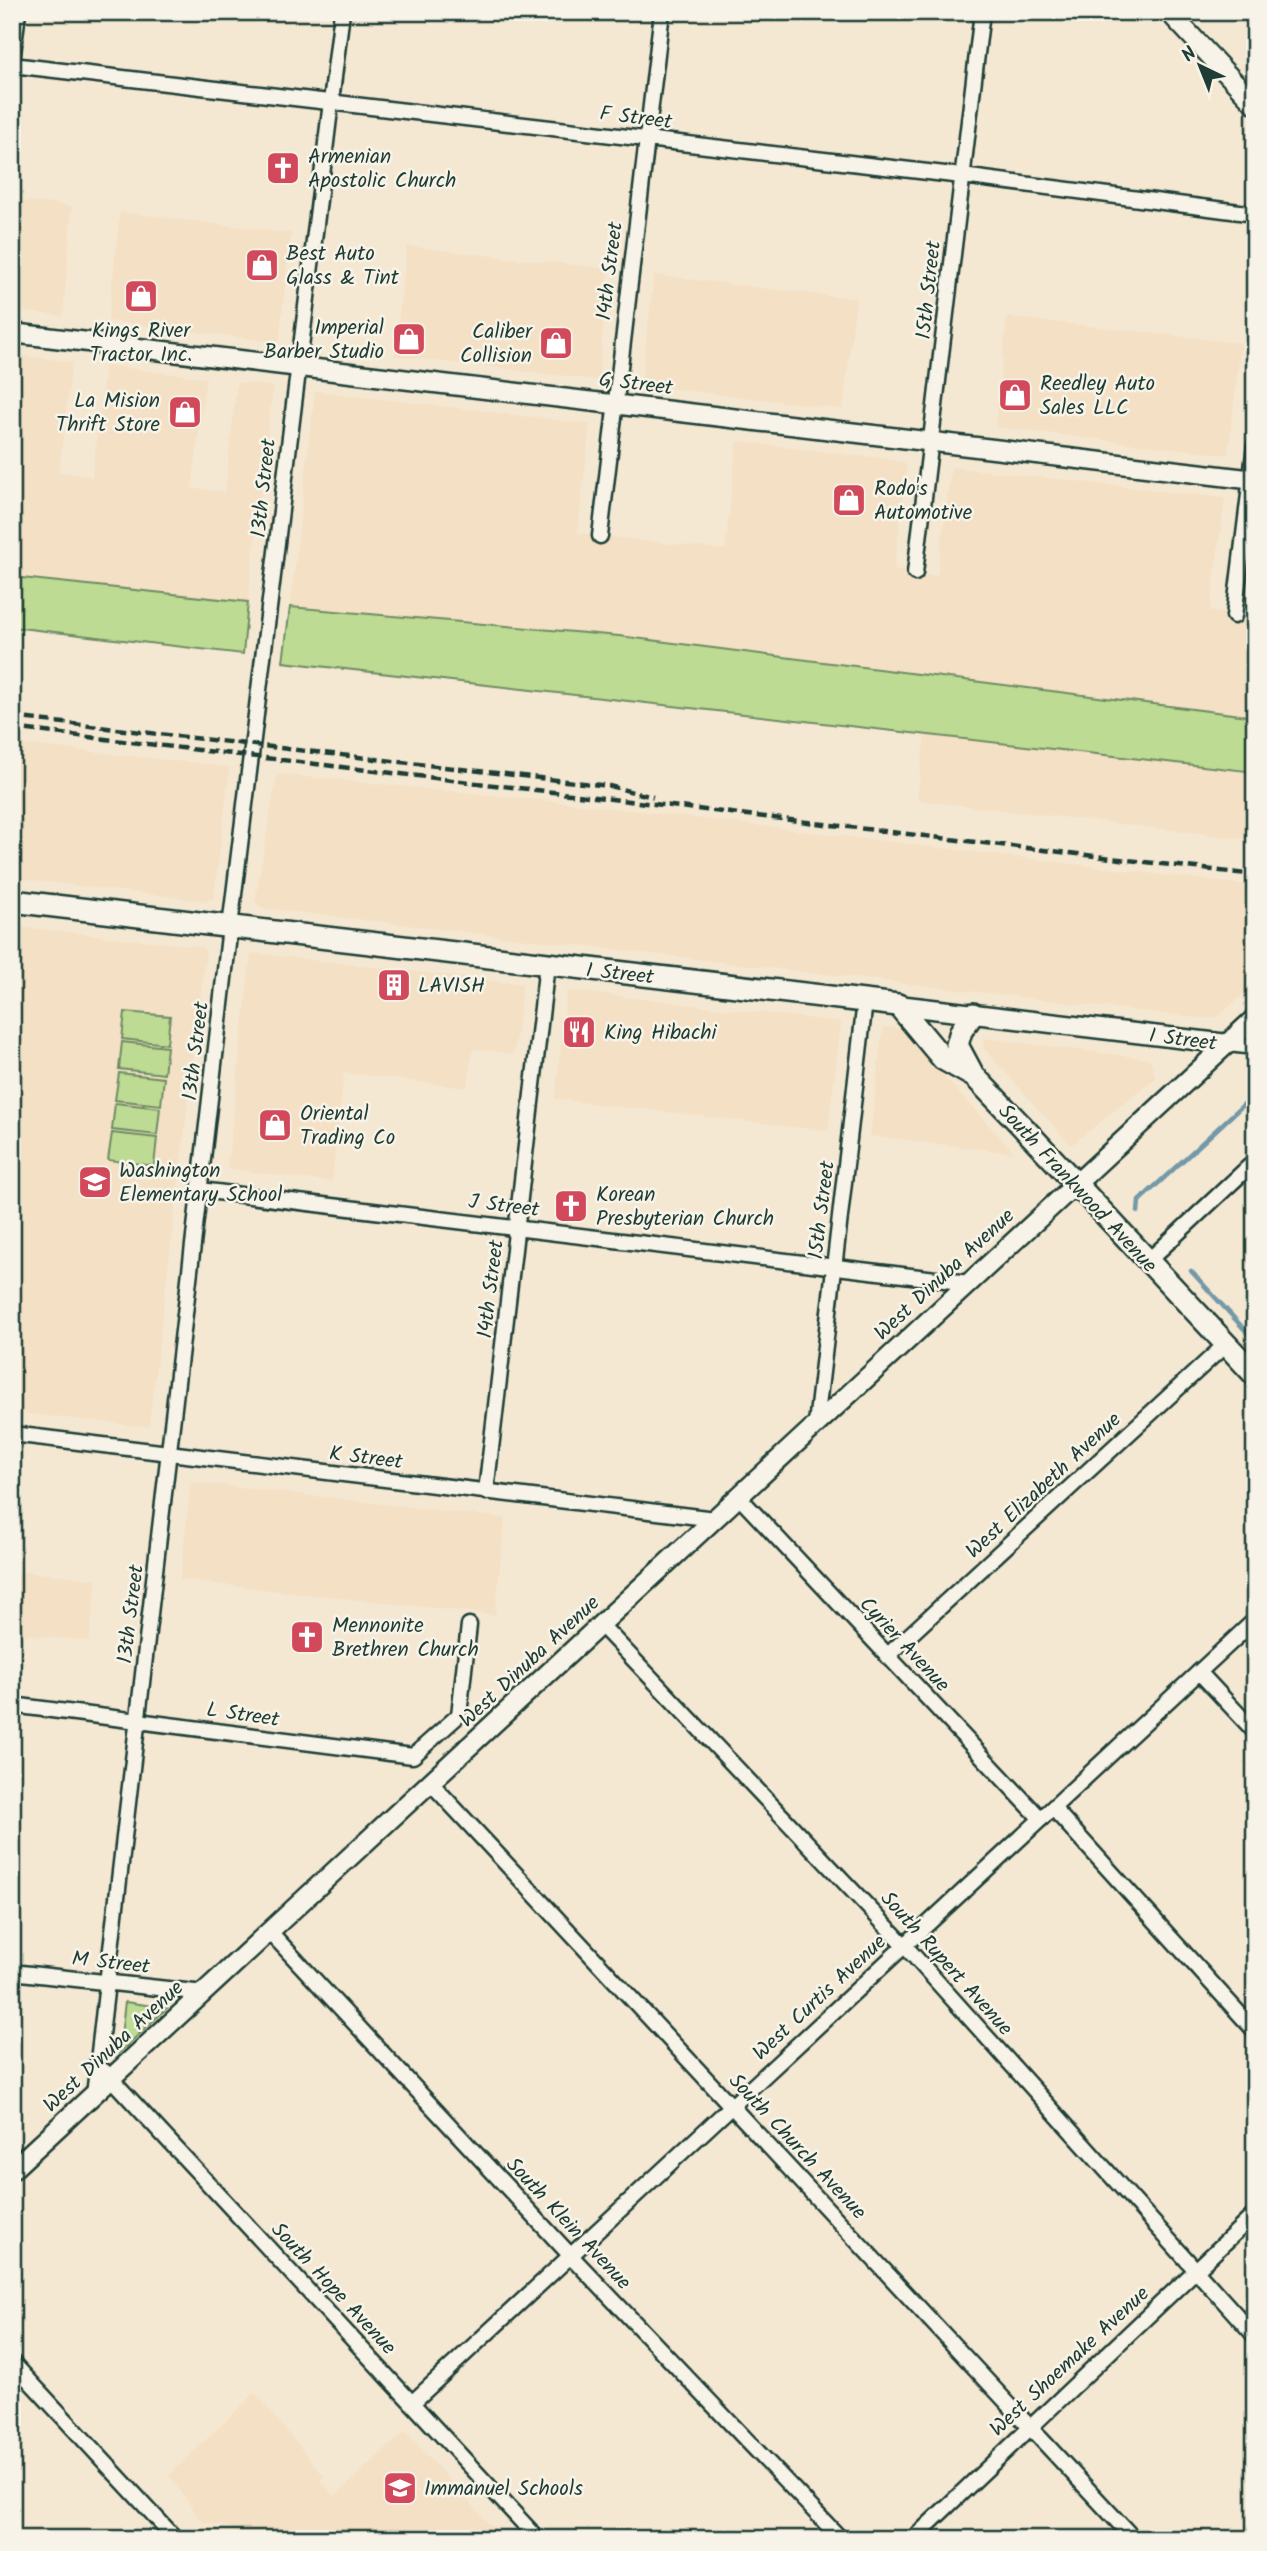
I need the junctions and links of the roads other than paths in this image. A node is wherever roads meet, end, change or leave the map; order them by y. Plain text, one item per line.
1 (18, 12) edge
2 (342, 12) edge
3 (662, 12) edge
4 (982, 12) edge
5 (1169, 12) edge
6 (12, 64) edge
7 (331, 102) junction
8 (1255, 104) edge
9 (646, 139) junction
10 (962, 176) junction
11 (1255, 214) edge
12 (12, 333) edge
13 (298, 366) junction
14 (614, 403) junction
15 (932, 441) junction
16 (1255, 445) edge
17 (1253, 480) edge
18 (600, 536) dead end
19 (915, 573) dead end
20 (1234, 616) dead end
21 (12, 901) edge
22 (230, 927) junction
23 (547, 964) junction
24 (866, 1001) junction
25 (898, 1006) junction
26 (973, 1013) junction
27 (1255, 1018) edge
28 (1228, 1044) junction
29 (1255, 1047) edge
30 (975, 1077) junction
31 (1255, 1161) edge
32 (1076, 1184) junction
33 (200, 1190) junction
34 (518, 1228) junction
35 (1147, 1262) junction
36 (835, 1267) junction
37 (969, 1283) junction
38 (1226, 1344) junction
39 (1255, 1375) edge
40 (816, 1424) junction
41 (12, 1434) edge
42 (171, 1453) junction
43 (486, 1492) junction
44 (739, 1497) junction
45 (715, 1519) junction
46 (1255, 1620) edge
47 (469, 1625) dead end
48 (601, 1625) junction
49 (887, 1656) junction
50 (1199, 1672) junction
51 (12, 1705) edge
52 (139, 1722) junction
53 (1255, 1732) edge
54 (431, 1783) junction
55 (1053, 1808) junction
56 (1041, 1819) junction
57 (270, 1933) junction
58 (905, 1946) junction
59 (12, 1972) edge
60 (108, 1983) junction
61 (204, 1993) junction
62 (1255, 2031) edge
63 (98, 2065) junction
64 (111, 2078) junction
65 (94, 2095) junction
66 (732, 2106) junction
67 (12, 2170) edge
68 (1255, 2214) edge
69 (570, 2256) junction
70 (1195, 2272) junction
71 (1255, 2336) edge
72 (12, 2361) edge
73 (412, 2403) junction
74 (1032, 2425) junction
75 (176, 2539) edge
76 (538, 2539) edge
77 (841, 2539) edge
78 (913, 2539) edge
79 (1134, 2539) edge

1 - 6 street
2 - 7 street, 13th Street
3 - 9 street, 14th Street
4 - 10 street, 15th Street
5 - 8 street
6 - 7 street, F Street
7 - 9 street, F Street
7 - 13 street, 13th Street
9 - 10 street, F Street
9 - 14 street, 14th Street
10 - 11 street, F Street
10 - 15 street, 15th Street
12 - 13 street, G Street
13 - 14 street, G Street
13 - 22 street, 13th Street
14 - 15 street, G Street
14 - 18 street, 14th Street
15 - 17 street, G Street
15 - 19 street, 15th Street
16 - 17 street
17 - 20 street
21 - 22 main road, I Street
22 - 23 main road, I Street
22 - 33 street, 13th Street
23 - 24 main road, I Street
23 - 34 street, 14th Street
24 - 25 main road, I Street
24 - 36 street, 15th Street
25 - 26 street, I Street
25 - 30 main road, South Frankwood Avenue
26 - 28 street, I Street
26 - 30 main road
27 - 28 street, West Dinuba Avenue
28 - 29 street
28 - 32 street, West Dinuba Avenue
30 - 32 main road, South Frankwood Avenue
31 - 35 street
32 - 35 main road, South Frankwood Avenue
32 - 37 street, West Dinuba Avenue
33 - 34 street, J Street
33 - 42 street, 13th Street
34 - 36 street, J Street
34 - 43 street, 14th Street
35 - 38 main road, South Frankwood Avenue
36 - 37 street, J Street
36 - 40 street, 15th Street
37 - 40 street, West Dinuba Avenue
38 - 39 main road, South Frankwood Avenue
38 - 49 street, West Elizabeth Avenue
40 - 44 street, West Dinuba Avenue
41 - 42 street, K Street
42 - 43 street, K Street
42 - 52 street, 13th Street
43 - 45 street, K Street
44 - 45 street, West Dinuba Avenue
44 - 49 street, Cyrier Avenue
45 - 48 street, West Dinuba Avenue
46 - 50 street, West Curtis Avenue
47 - 52 street, L Street
48 - 54 street, West Dinuba Avenue
48 - 58 street, South Rupert Avenue
49 - 56 street, Cyrier Avenue
50 - 53 street
50 - 55 street, West Curtis Avenue
51 - 52 street, L Street
52 - 60 street, 13th Street
54 - 57 street, West Dinuba Avenue
54 - 66 street, South Church Avenue
55 - 56 street, West Curtis Avenue
55 - 62 street
56 - 58 street, West Curtis Avenue
57 - 61 street, West Dinuba Avenue
57 - 69 street, South Klein Avenue
58 - 66 street, West Curtis Avenue
58 - 70 street, South Rupert Avenue
59 - 60 street, M Street
60 - 61 street, M Street
60 - 63 street, 13th Street
61 - 64 street, West Dinuba Avenue
63 - 64 street, South Hope Avenue
63 - 65 street, 13th Street
64 - 65 street, West Dinuba Avenue
64 - 73 street, South Hope Avenue
65 - 67 street, West Dinuba Avenue
66 - 69 street, West Curtis Avenue
66 - 74 street, South Church Avenue
68 - 70 street, West Shoemake Avenue
69 - 73 street, West Curtis Avenue
69 - 77 street, South Klein Avenue
70 - 71 street, South Rupert Avenue
70 - 74 street, West Shoemake Avenue
72 - 75 street
73 - 76 street, South Hope Avenue
74 - 78 street, West Shoemake Avenue
74 - 79 street, South Church Avenue

